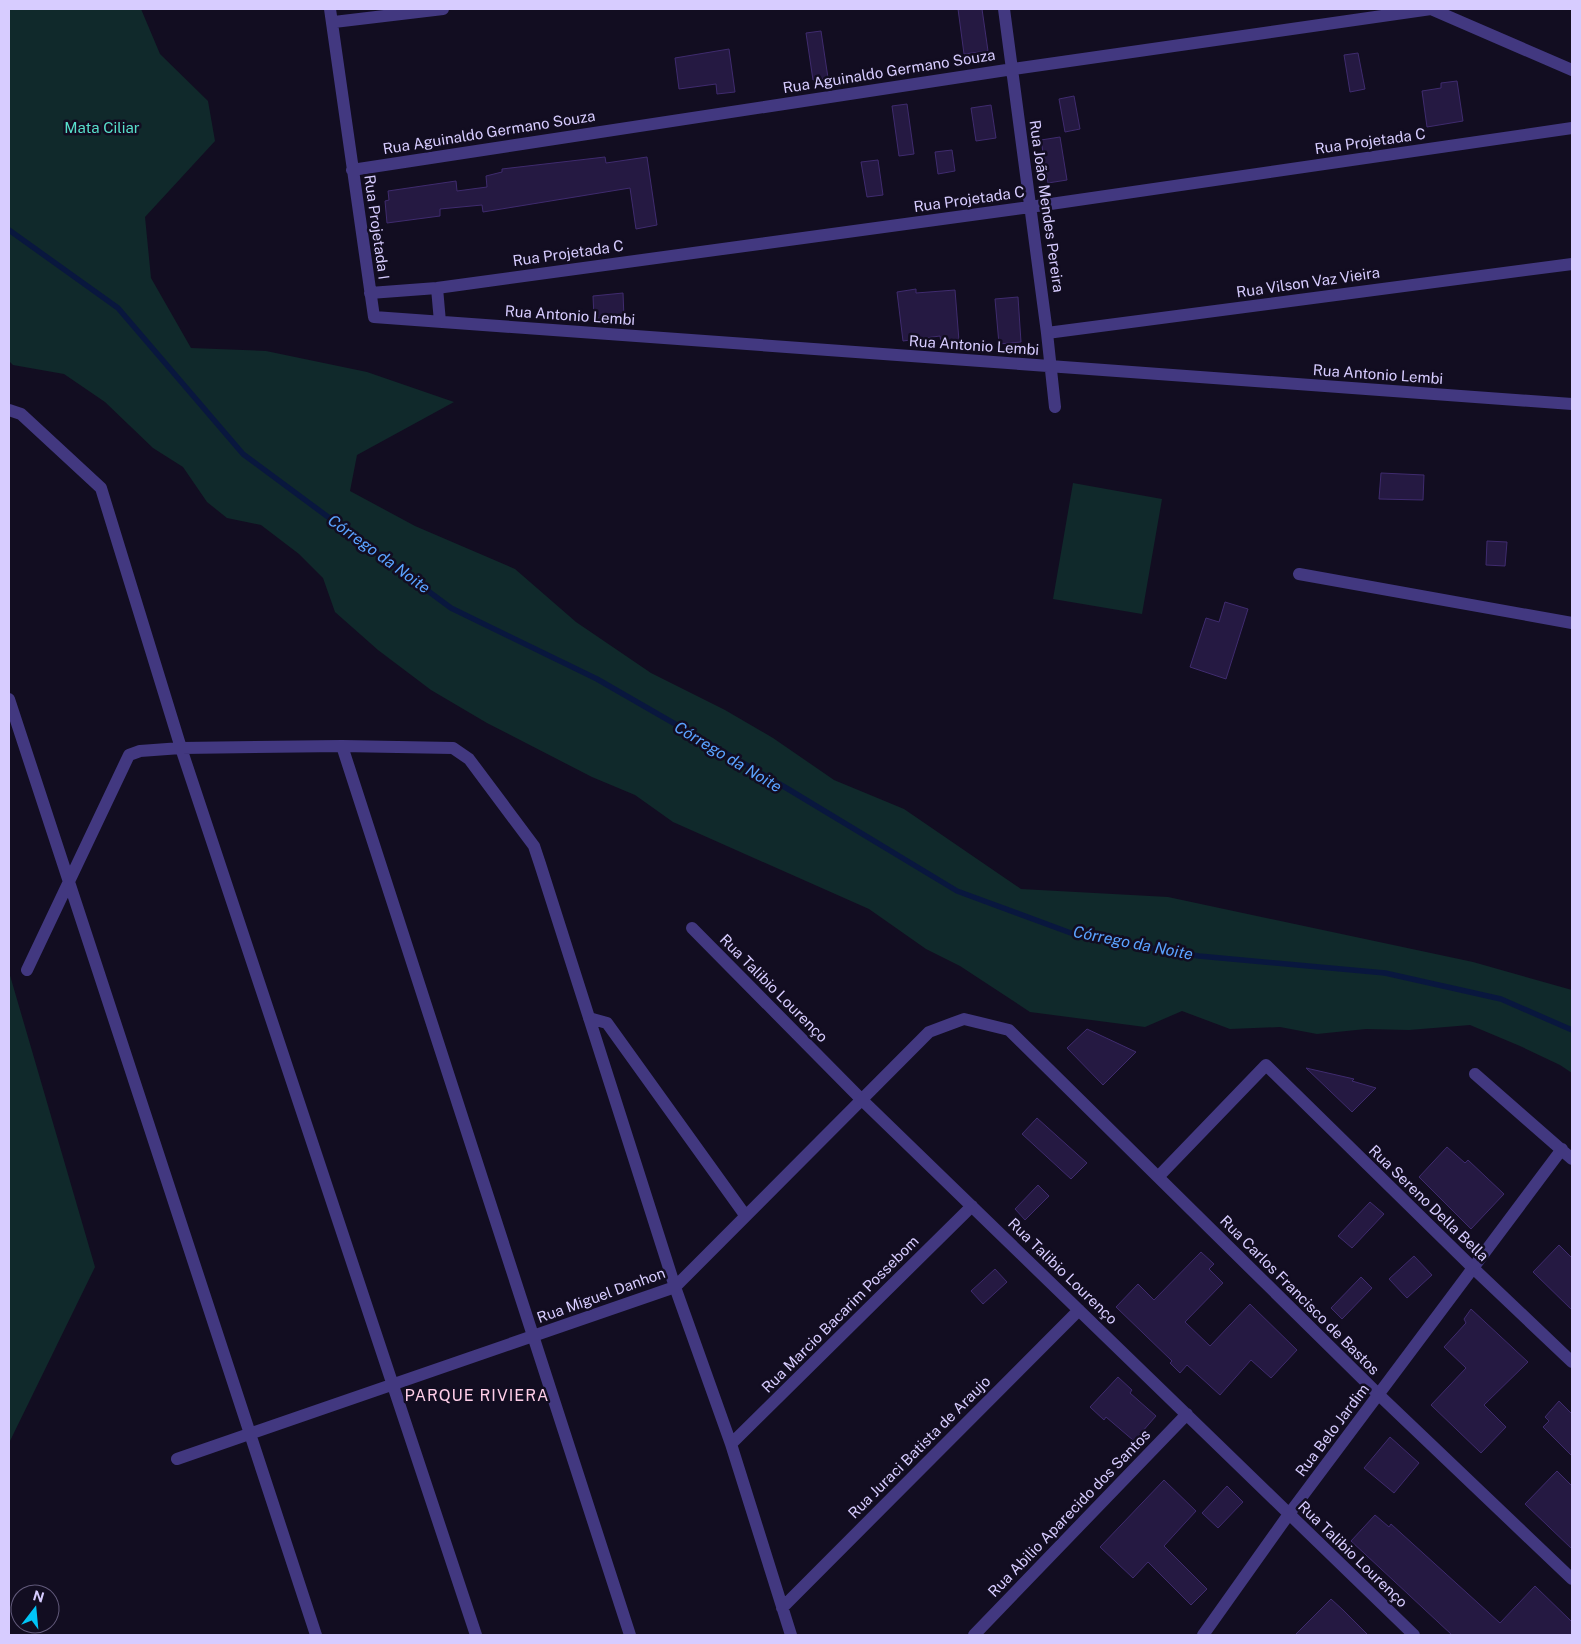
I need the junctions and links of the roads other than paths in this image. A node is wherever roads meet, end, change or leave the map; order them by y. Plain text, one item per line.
1 (330, 9) edge
2 (443, 9) edge
3 (1004, 9) edge
4 (1431, 9) edge
5 (334, 22) junction
6 (1013, 69) junction
7 (1572, 70) edge
8 (1572, 128) edge
9 (352, 170) junction
10 (1030, 207) junction
11 (1572, 264) edge
12 (437, 288) junction
13 (370, 293) junction
14 (374, 317) joint
15 (440, 322) junction
16 (1048, 333) junction
17 (1051, 367) junction
18 (1572, 404) edge
19 (1055, 407) dead end
20 (9, 410) edge
21 (1299, 574) dead end
22 (1572, 623) edge
23 (9, 699) edge
24 (342, 746) junction
25 (181, 748) junction
26 (69, 880) junction
27 (692, 928) dead end
28 (27, 970) dead end
29 (589, 1018) junction
30 (1009, 1030) joint
31 (1475, 1074) dead end
32 (861, 1098) junction
33 (1562, 1149) junction
34 (1572, 1159) edge
35 (1158, 1177) junction
36 (972, 1206) junction
37 (745, 1215) junction
38 (1472, 1268) junction
39 (675, 1287) junction
40 (1079, 1310) junction
41 (532, 1337) junction
42 (1572, 1362) edge
43 (393, 1385) junction
44 (1379, 1395) junction
45 (1187, 1414) junction
46 (250, 1434) junction
47 (731, 1444) junction
48 (177, 1459) dead end
49 (1290, 1514) junction
50 (1572, 1579) edge
51 (782, 1608) junction
52 (316, 1635) edge
53 (476, 1635) edge
54 (630, 1635) edge
55 (791, 1635) edge
56 (974, 1635) edge
57 (1203, 1635) edge
58 (1414, 1635) edge

1 - 5 street, Rua Projetada I
2 - 5 street
3 - 6 street, Rua João Mendes Pereira
4 - 6 street, Rua Aguinaldo Germano Souza
4 - 7 street
5 - 9 street, Rua Projetada I
6 - 9 street, Rua Aguinaldo Germano Souza
6 - 10 street, Rua João Mendes Pereira
8 - 10 street, Rua Projetada C
9 - 13 street, Rua Projetada I
10 - 12 street, Rua Projetada C
10 - 16 street, Rua João Mendes Pereira
11 - 16 street, Rua Vilson Vaz Vieira
12 - 13 street, Rua Projetada C
12 - 15 street
13 - 14 street, Rua Projetada I
14 - 15 street, Rua Antonio Lembi
15 - 17 street, Rua Antonio Lembi
16 - 17 street, Rua João Mendes Pereira
17 - 18 street, Rua Antonio Lembi
17 - 19 street, Rua João Mendes Pereira
20 - 25 street
21 - 22 street
23 - 26 street
24 - 25 street
24 - 29 street
24 - 41 street
25 - 26 street
25 - 43 street
26 - 28 street
26 - 46 street
27 - 32 street, Rua Talibio Lourenço
29 - 37 street
29 - 39 street
30 - 32 street, Rua Miguel Danhon
30 - 35 street, Rua Carlos Francisco de Bastos
31 - 33 street
32 - 36 street, Rua Talibio Lourenço
32 - 37 street, Rua Miguel Danhon
33 - 34 street
33 - 38 street, Rua Belo Jardim
35 - 38 street, Rua Sereno Della Bella
35 - 44 street, Rua Carlos Francisco de Bastos
36 - 40 street, Rua Talibio Lourenço
36 - 47 street, Rua Marcio Bacarim Possebom
37 - 39 street, Rua Miguel Danhon
38 - 42 street, Rua Sereno Della Bella
38 - 44 street, Rua Belo Jardim
39 - 41 street, Rua Miguel Danhon
39 - 47 street
40 - 45 street, Rua Talibio Lourenço
40 - 51 street, Rua Juraci Batista de Araujo
41 - 43 street, Rua Miguel Danhon
41 - 54 street
43 - 46 street, Rua Miguel Danhon
43 - 53 street
44 - 49 street, Rua Belo Jardim
44 - 50 street, Rua Carlos Francisco de Bastos
45 - 49 street, Rua Talibio Lourenço
45 - 56 street, Rua Abilio Aparecido dos Santos
46 - 48 street, Rua Miguel Danhon
46 - 52 street
47 - 51 street
49 - 57 street, Rua Belo Jardim
49 - 58 street, Rua Talibio Lourenço
51 - 55 street

